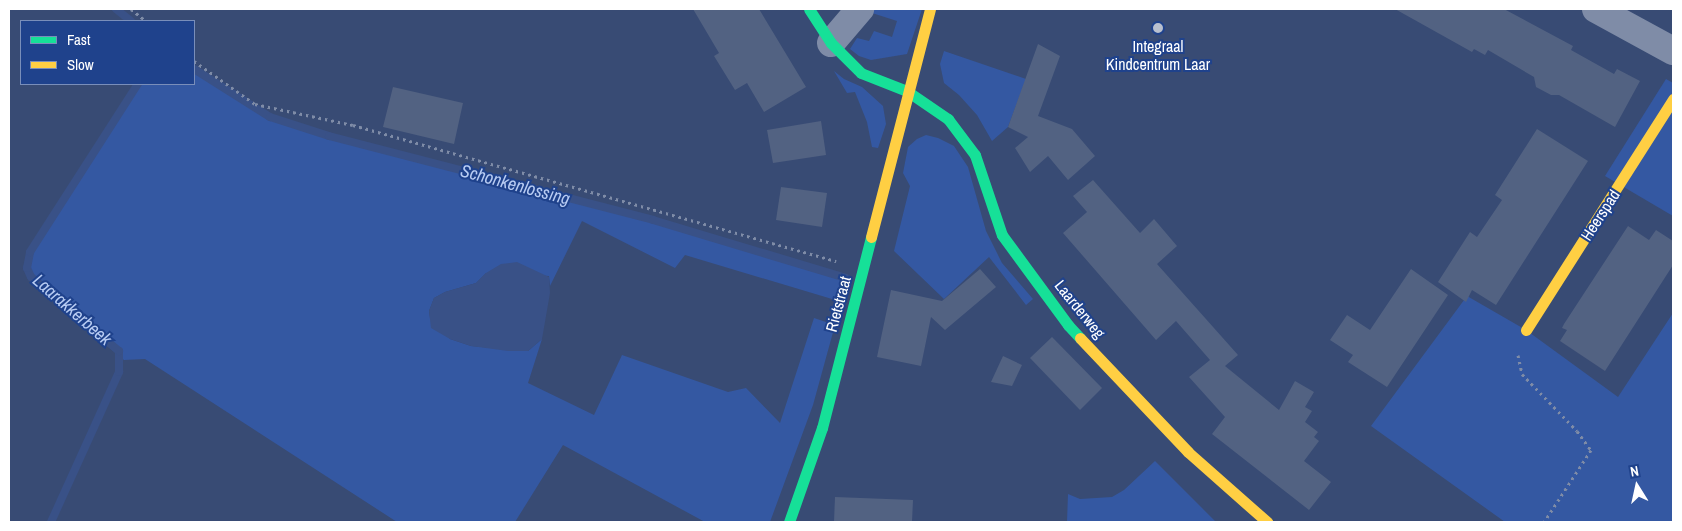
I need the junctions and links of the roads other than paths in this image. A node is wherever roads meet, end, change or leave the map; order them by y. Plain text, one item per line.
1 (810, 9) edge
2 (860, 9) edge
3 (930, 9) edge
4 (1596, 9) edge
5 (830, 43) junction
6 (1668, 48) edge
7 (907, 91) junction
8 (1673, 100) edge
9 (1526, 330) road end
10 (789, 522) edge
11 (1267, 522) edge

1 - 5 street, Laarderweg
2 - 5 street
3 - 7 street, Rietstraat
4 - 6 street
5 - 7 street, Laarderweg
7 - 10 street, Rietstraat
7 - 11 street, Laarderweg
8 - 9 street, Heerspad

